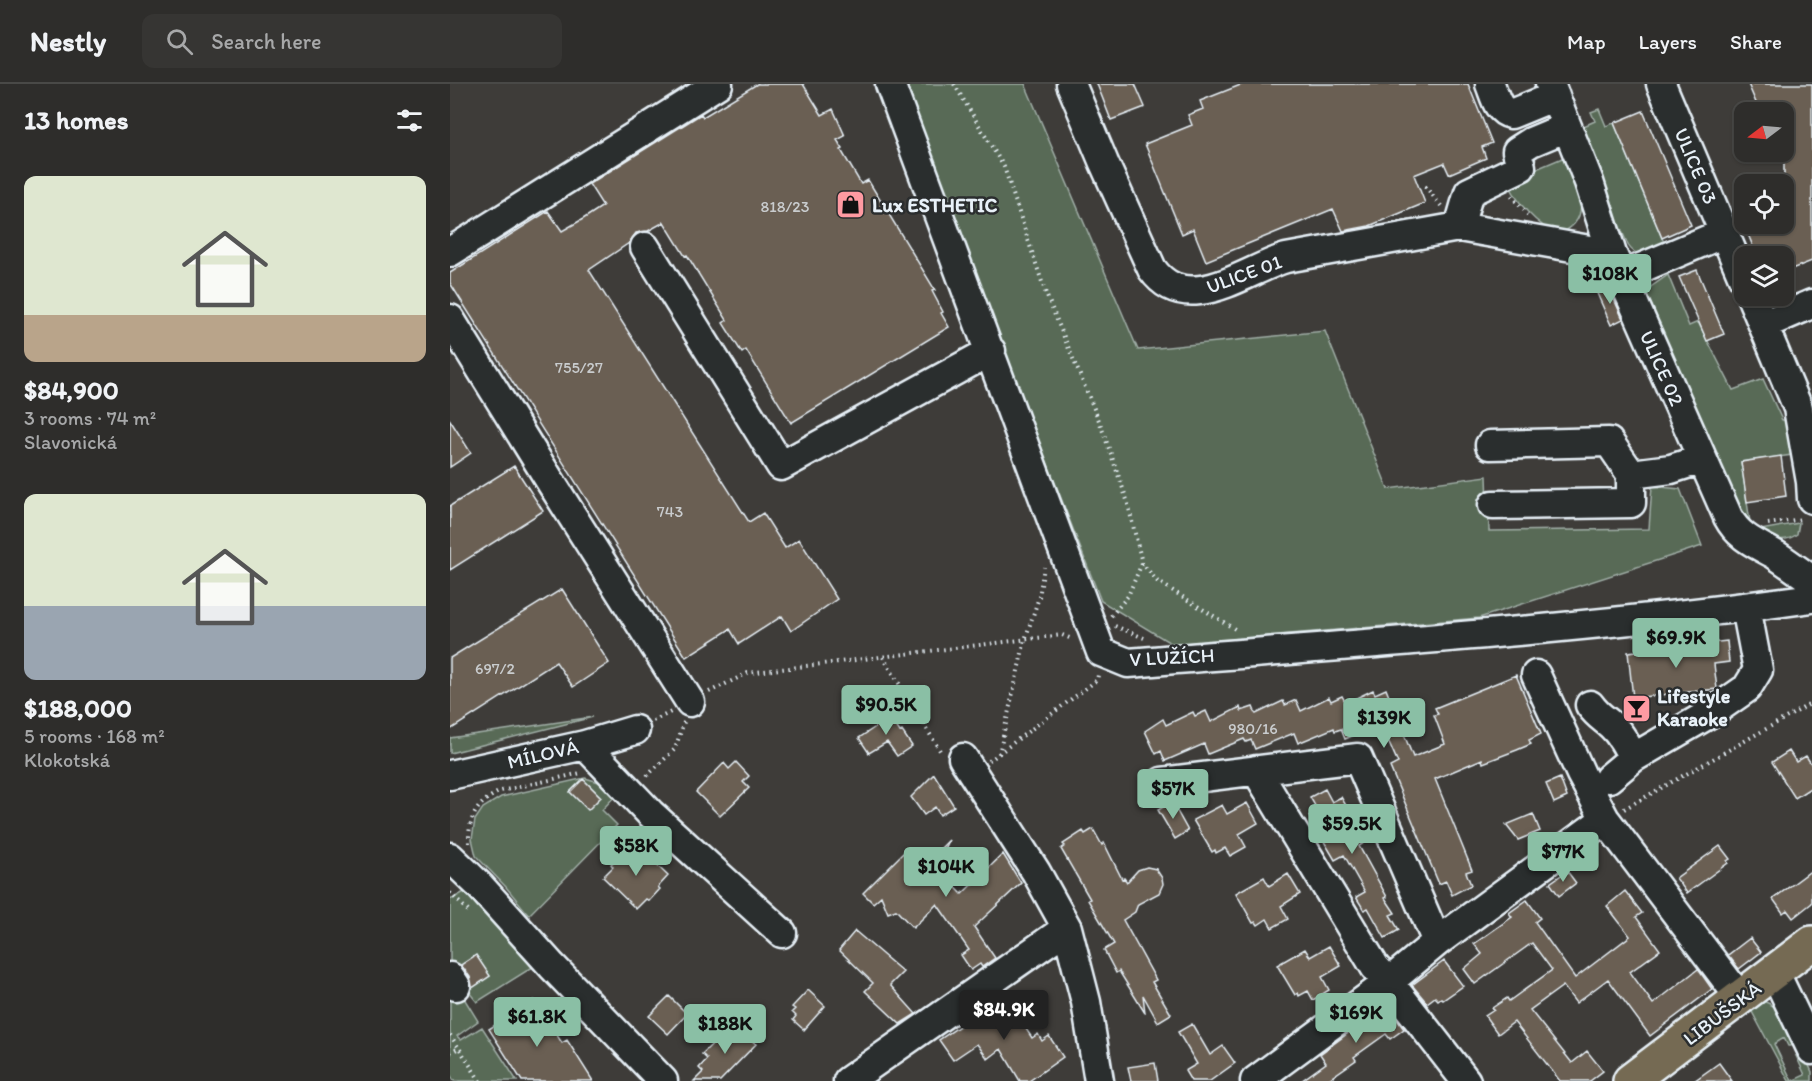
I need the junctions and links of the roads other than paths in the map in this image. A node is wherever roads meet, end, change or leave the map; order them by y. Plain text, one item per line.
1 (718, 84) edge
2 (890, 84) edge
3 (1071, 84) edge
4 (1490, 84) edge
5 (1661, 84) edge
6 (1552, 90) edge
7 (1567, 127) junction
8 (1459, 227) junction
9 (1725, 233) junction
10 (645, 247) dead end
11 (450, 252) edge
12 (1734, 255) edge
13 (1617, 265) junction
14 (1812, 304) edge
15 (1755, 306) edge
16 (450, 319) edge
17 (1763, 324) junction
18 (991, 351) junction
19 (1490, 445) dead end
20 (1702, 459) junction
21 (1631, 474) junction
22 (1492, 505) dead end
23 (1809, 509) edge
24 (1812, 580) edge
25 (1812, 598) edge
26 (1746, 607) junction
27 (1536, 675) dead end
28 (690, 702) road end
29 (1590, 705) dead end
30 (635, 730) road end
31 (585, 745) junction
32 (963, 758) dead end
33 (1633, 758) junction
34 (1256, 770) junction
35 (450, 775) edge
36 (1608, 778) dead end
37 (1162, 782) dead end
38 (1605, 819) junction
39 (461, 854) edge
40 (1067, 928) junction
41 (782, 933) dead end
42 (1437, 942) junction
43 (1812, 943) edge
44 (1775, 973) junction
45 (1389, 982) junction
46 (1741, 999) junction
47 (1812, 1050) edge
48 (663, 1081) edge
49 (848, 1081) edge
50 (1099, 1081) edge
51 (1255, 1081) edge
52 (1467, 1081) edge
53 (1630, 1081) edge

1 - 11 street
2 - 18 street
3 - 8 street, ULICE 01
4 - 6 street
5 - 9 street, ULICE 03
6 - 7 street, ULICE 02
7 - 8 street
7 - 13 street, ULICE 02
8 - 13 street, ULICE 01
9 - 12 street, ULICE 03
9 - 13 street
10 - 18 street
13 - 20 street, ULICE 02
14 - 17 street
15 - 17 street
16 - 28 street
17 - 23 street
18 - 26 street, V LUŽÍCH
19 - 21 street
20 - 21 street
20 - 24 street, ULICE 02
21 - 22 street
25 - 26 street, V LUŽÍCH
26 - 33 street
27 - 38 street
29 - 33 street
30 - 31 street, MÍLOVÁ
31 - 35 street, MÍLOVÁ
31 - 41 street
32 - 40 street
33 - 36 street
34 - 37 street
34 - 42 street
34 - 45 street
38 - 42 street
38 - 46 street
39 - 48 street
40 - 49 street
40 - 50 street
42 - 45 street
43 - 44 main road, LIBUŠSKÁ
44 - 46 main road, LIBUŠSKÁ
44 - 47 street
45 - 51 street
45 - 52 street
46 - 53 main road, LIBUŠSKÁ

